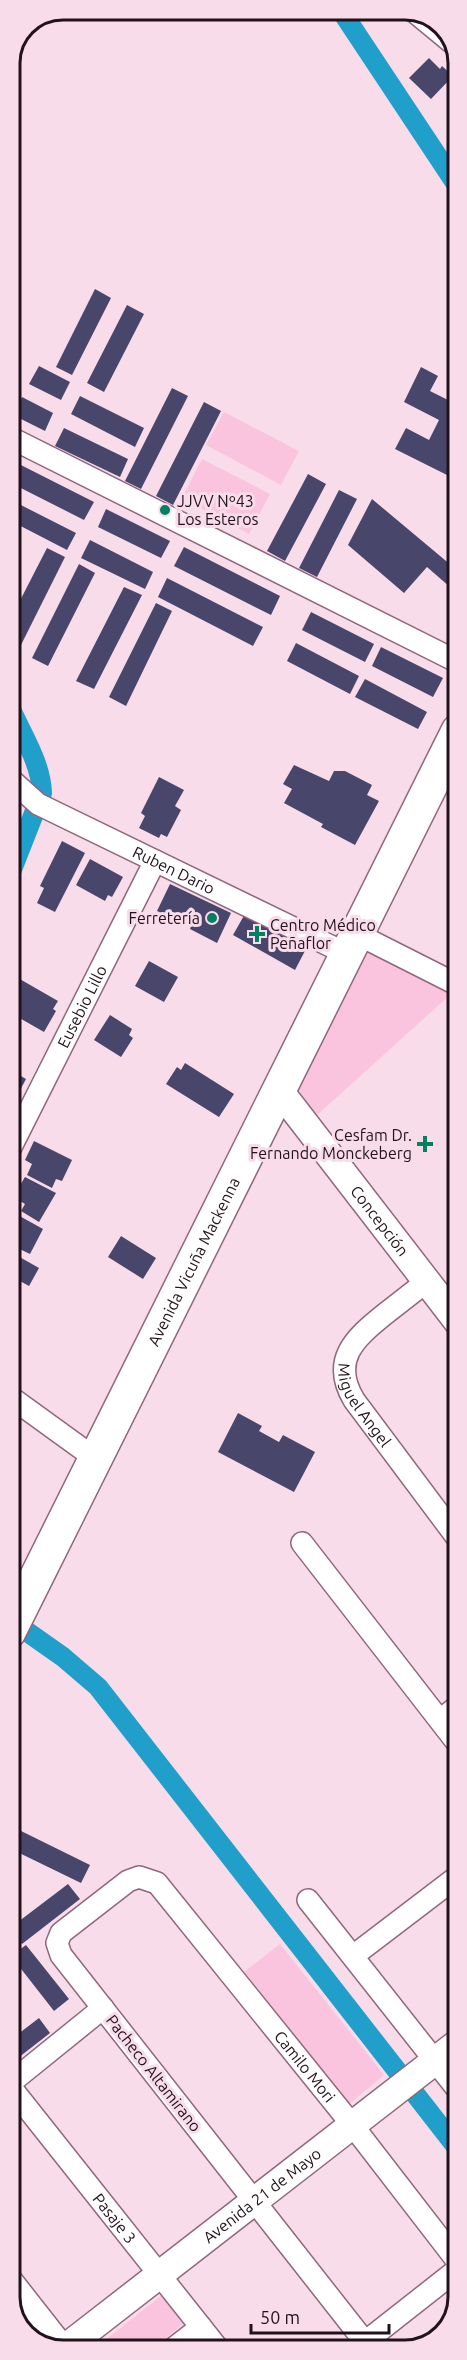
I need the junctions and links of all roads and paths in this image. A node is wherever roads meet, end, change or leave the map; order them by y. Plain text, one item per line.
1 (19, 442) edge
2 (447, 657) edge
3 (447, 752) edge
4 (19, 787) edge
5 (155, 861) junction
6 (352, 944) junction
7 (447, 981) edge
8 (279, 1090) junction
9 (19, 1130) edge
10 (426, 1282) junction
11 (448, 1304) edge
12 (20, 1403) edge
13 (96, 1459) junction
14 (448, 1525) edge
15 (302, 1543) dead end
16 (20, 1611) edge
17 (448, 1714) edge
18 (440, 1720) junction
19 (448, 1730) edge
20 (146, 1878) joint
21 (448, 1884) edge
22 (308, 1900) dead end
23 (353, 1956) junction
24 (103, 2008) junction
25 (448, 2051) edge
26 (429, 2066) junction
27 (20, 2075) edge
28 (448, 2082) edge
29 (20, 2098) edge
30 (353, 2126) junction
31 (256, 2201) junction
32 (448, 2249) edge
33 (160, 2274) junction
34 (448, 2277) edge
35 (20, 2292) edge
36 (201, 2327) junction
37 (56, 2340) edge
38 (77, 2340) edge
39 (183, 2340) edge
40 (212, 2340) edge
41 (358, 2340) edge
42 (374, 2340) edge

1 - 2 street
3 - 6 main road, Avenida Vicuña Mackenna
4 - 5 street, Ruben Dario
5 - 6 street, Ruben Dario
5 - 9 street, Eusebio Lillo
6 - 7 street, Ruben Dario
6 - 8 main road, Avenida Vicuña Mackenna
8 - 10 street, Concepción
8 - 13 main road, Avenida Vicuña Mackenna
10 - 11 street, Concepción
10 - 14 street, Miguel Angel
12 - 13 street
13 - 16 main road, Avenida Vicuña Mackenna
15 - 18 street
17 - 18 street
18 - 19 street
20 - 24 street, Pacheco Altamirano
20 - 30 street, Camilo Mori
21 - 23 street
22 - 23 street
23 - 26 street
24 - 27 street
24 - 31 street, Pacheco Altamirano
25 - 26 street, Avenida 21 de Mayo
26 - 28 street
26 - 30 street, Avenida 21 de Mayo
29 - 33 street, Pasaje 3
30 - 31 street, Avenida 21 de Mayo
30 - 32 street, Camilo Mori
31 - 33 street, Avenida 21 de Mayo
31 - 41 street, Pacheco Altamirano
33 - 36 street, Pasaje 3
33 - 38 street, Avenida 21 de Mayo
34 - 42 street
35 - 37 street
36 - 39 street
36 - 40 street, Pasaje 3

